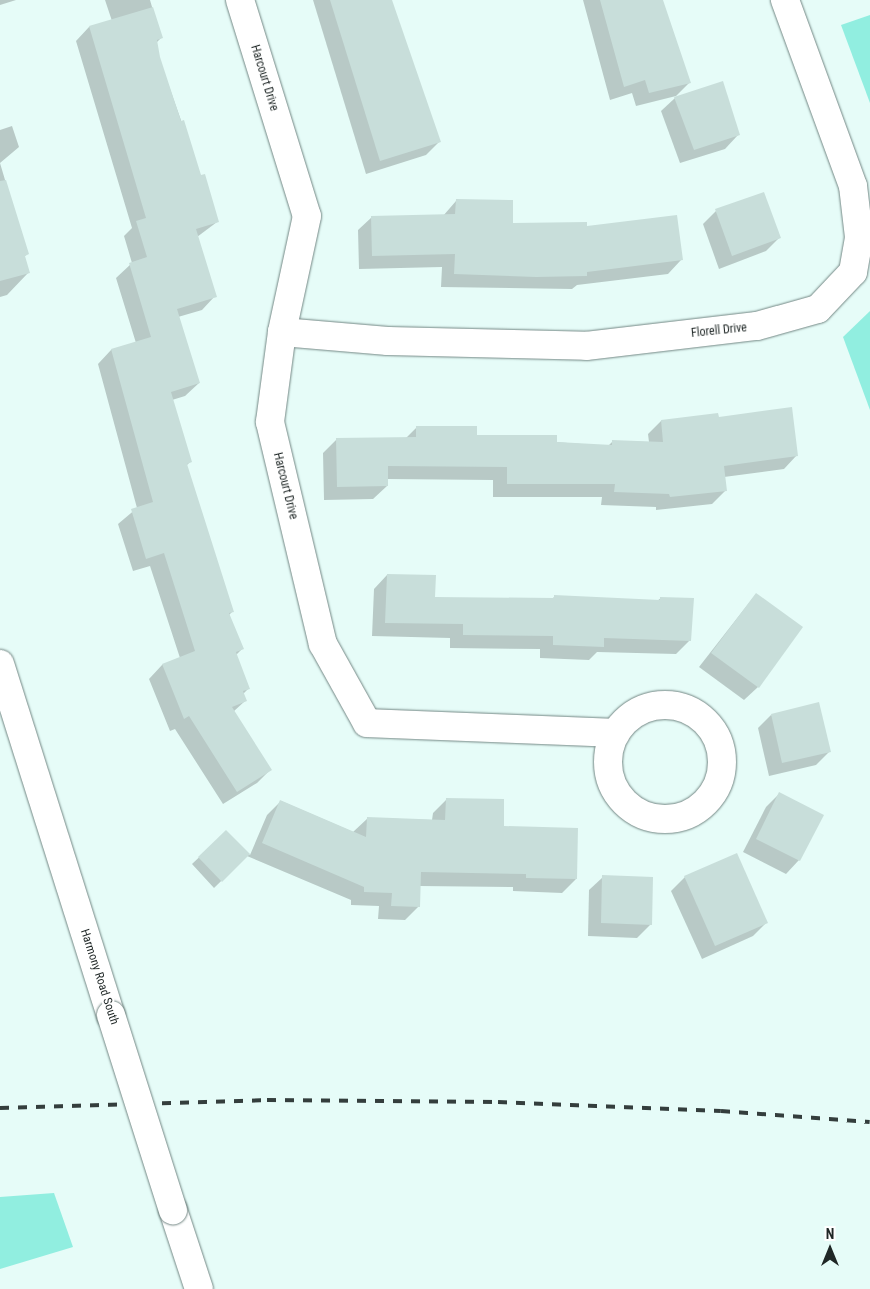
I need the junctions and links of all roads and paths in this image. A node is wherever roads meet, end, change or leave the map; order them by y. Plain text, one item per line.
1 (240, 0) edge
2 (785, 0) edge
3 (282, 332) junction
4 (0, 664) edge
5 (616, 732) junction
6 (199, 1289) edge

1 - 3 street, Harcourt Drive
2 - 3 street, Florell Drive
3 - 5 street, Harcourt Drive
4 - 6 street, Harmony Road South, bridge
5 - 5 street

